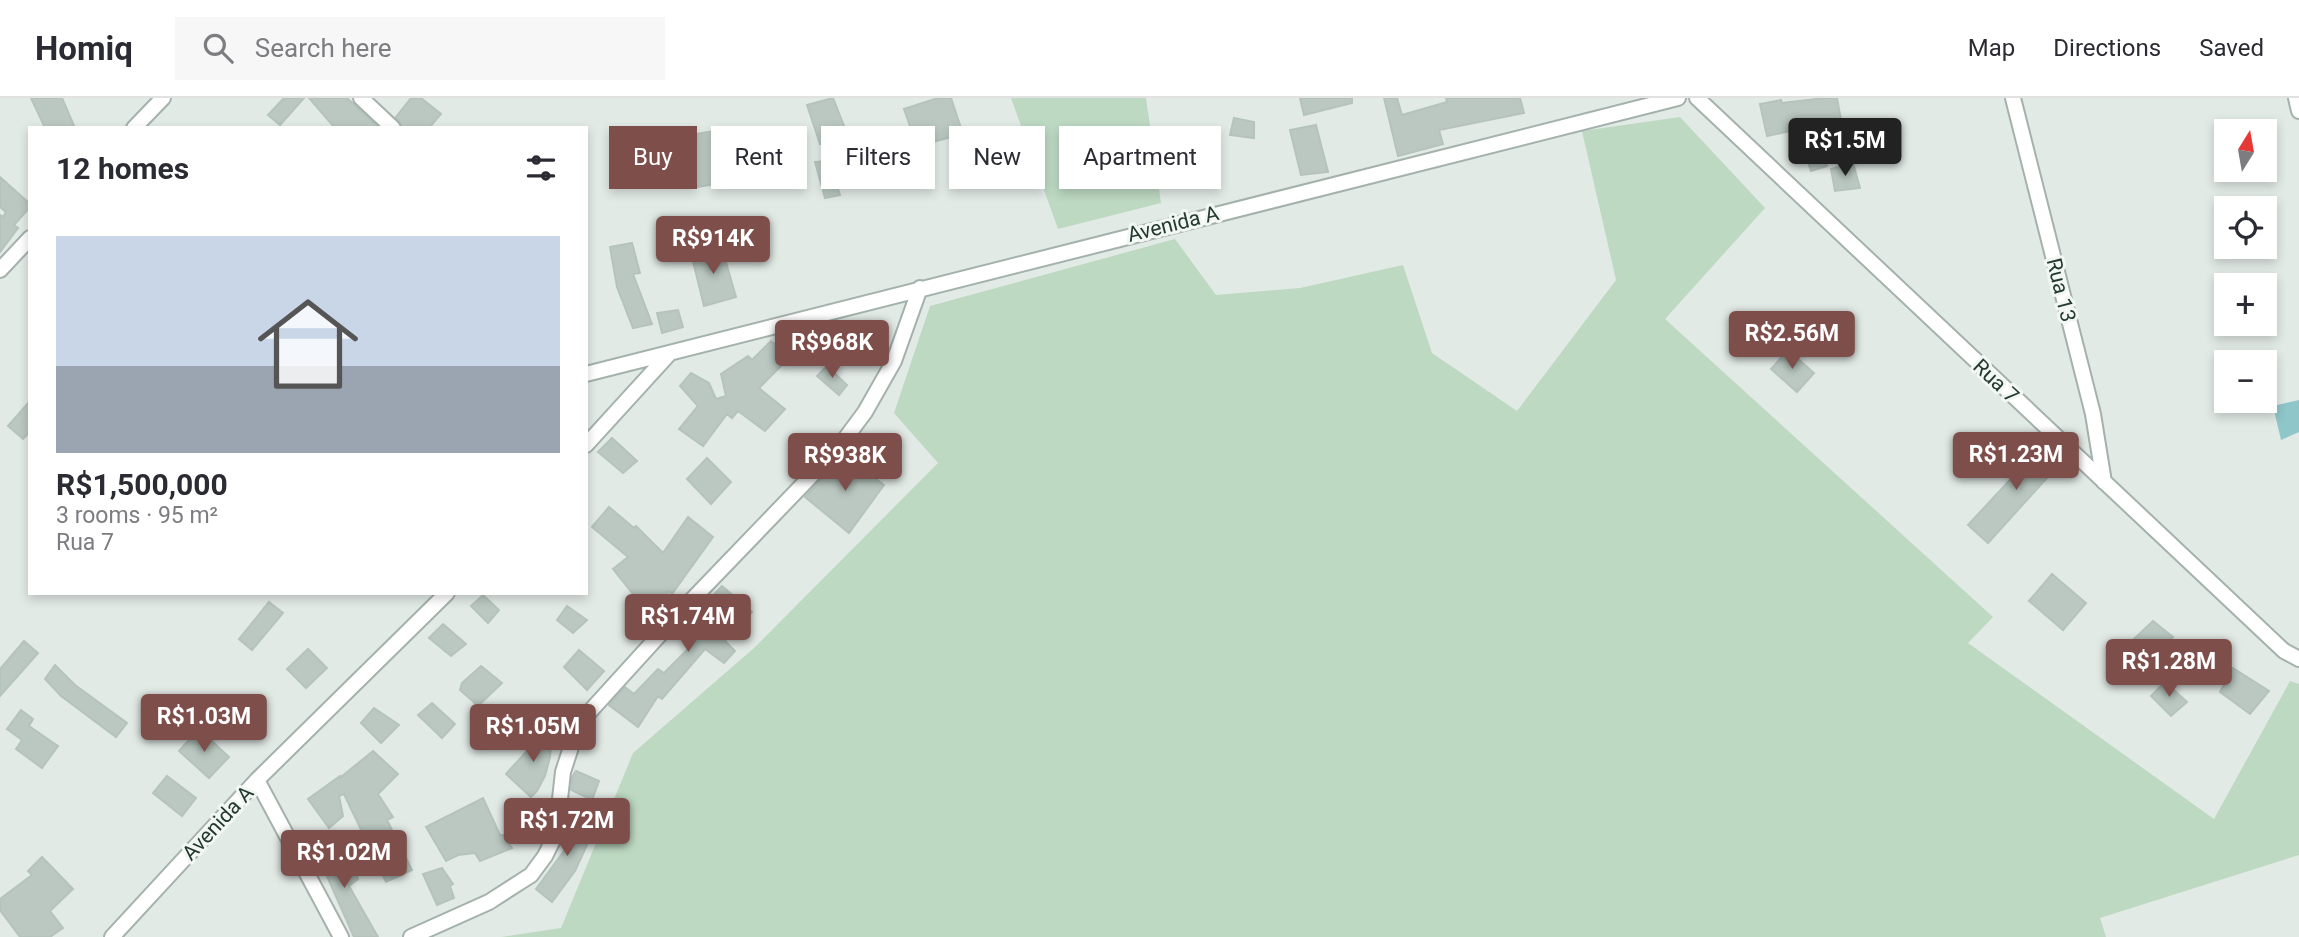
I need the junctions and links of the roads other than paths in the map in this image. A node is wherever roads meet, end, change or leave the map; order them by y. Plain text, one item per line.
1 (163, 98) edge
2 (361, 98) edge
3 (1678, 98) edge
4 (1697, 98) edge
5 (2013, 98) edge
6 (2295, 98) edge
7 (2299, 111) edge
8 (136, 126) edge
9 (391, 126) edge
10 (28, 240) edge
11 (0, 270) edge
12 (920, 288) junction
13 (670, 353) junction
14 (588, 374) edge
15 (588, 443) edge
16 (2104, 482) junction
17 (445, 595) edge
18 (2299, 659) edge
19 (257, 780) junction
20 (112, 937) edge
21 (341, 937) edge
22 (411, 937) edge

1 - 8 street
2 - 9 street
3 - 12 street, Avenida A
4 - 16 street, Rua 7
5 - 16 street, Rua 13
6 - 7 street
10 - 11 street
12 - 13 street, Avenida A
12 - 22 street
13 - 14 street, Avenida A
13 - 15 street
16 - 18 street, Rua 7
17 - 19 street, Avenida A
19 - 20 street, Avenida A
19 - 21 street

